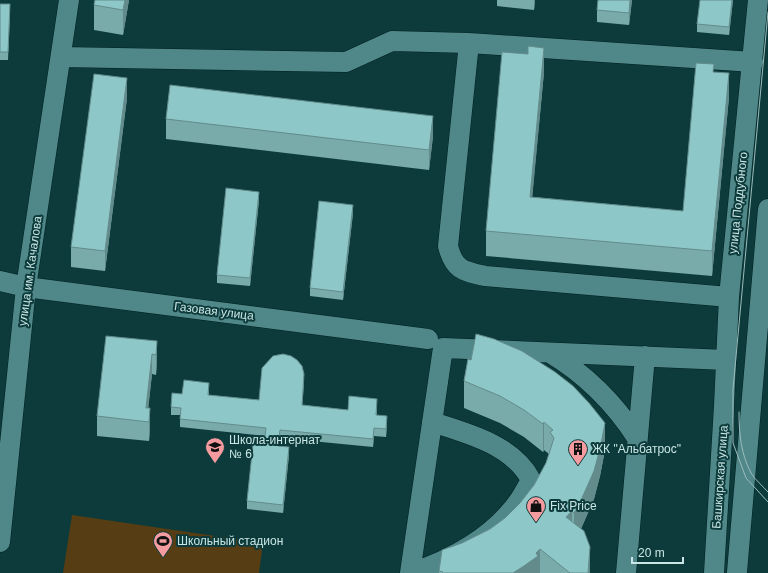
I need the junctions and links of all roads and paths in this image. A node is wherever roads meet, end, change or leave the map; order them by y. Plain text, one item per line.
1 (69, 0) edge
2 (758, 0) edge
3 (469, 43) junction
4 (61, 57) junction
5 (753, 62) junction
6 (768, 209) edge
7 (0, 282) edge
8 (26, 287) junction
9 (729, 297) junction
10 (763, 330) edge
11 (428, 339) dead end
12 (550, 353) junction
13 (645, 356) junction
14 (726, 360) junction
15 (724, 406) joint
16 (432, 422) junction
17 (637, 438) junction
18 (0, 542) edge
19 (714, 570) edge
20 (739, 572) edge
21 (411, 573) edge
22 (626, 573) edge

1 - 4 street, улица им. Качалова
2 - 5 street, улица Поддубного
3 - 4 street
3 - 5 street
3 - 9 street
4 - 8 street, улица им. Качалова
5 - 9 street, улица Поддубного
6 - 10 street
7 - 8 street, Газовая улица
8 - 11 street, Газовая улица
8 - 18 street, улица им. Качалова
9 - 14 street, улица Поддубного
10 - 20 street
12 - 13 street
12 - 16 street
12 - 17 street
13 - 14 street
13 - 17 street
14 - 15 street, улица Поддубного
15 - 19 street, Башкирская улица
16 - 21 street
16 - 21 street
17 - 22 street
19 - 20 street

